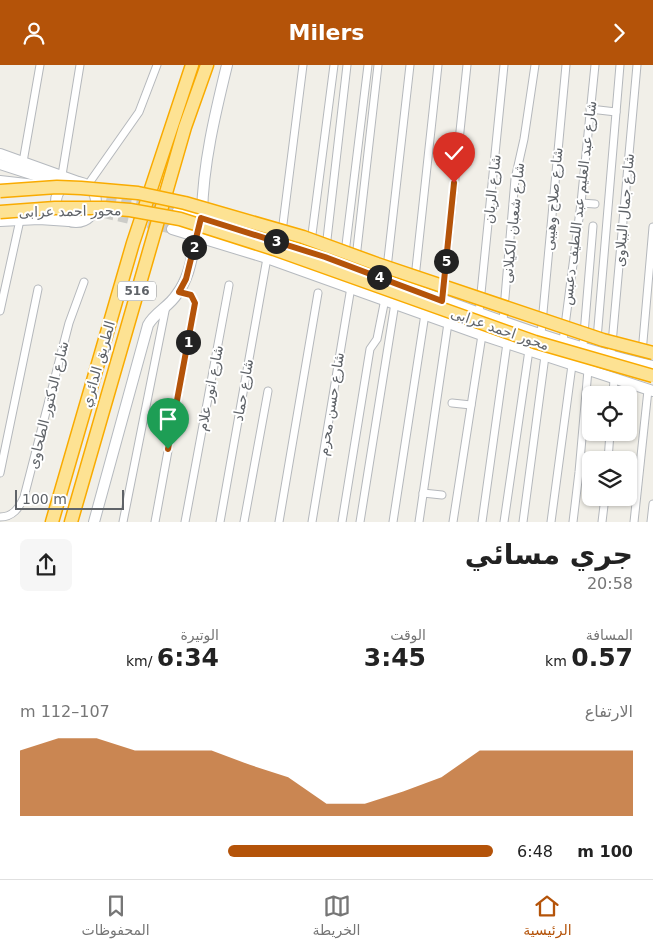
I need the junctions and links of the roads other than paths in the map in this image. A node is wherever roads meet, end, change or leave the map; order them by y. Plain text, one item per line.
1 (40, 65) edge
2 (80, 65) edge
3 (157, 65) edge
4 (192, 65) edge
5 (208, 65) edge
6 (227, 65) edge
7 (303, 65) edge
8 (334, 65) edge
9 (347, 65) edge
10 (368, 65) edge
11 (378, 65) edge
12 (410, 65) edge
13 (438, 65) edge
14 (467, 65) edge
15 (504, 65) edge
16 (535, 65) edge
17 (566, 65) edge
18 (594, 65) edge
19 (620, 65) edge
20 (637, 65) edge
21 (590, 109) junction
22 (616, 111) junction
23 (0, 154) edge
24 (23, 162) junction
25 (3, 164) edge
26 (62, 175) junction
27 (0, 185) edge
28 (87, 187) junction
29 (63, 188) junction
30 (107, 196) tunnel mouth
31 (581, 203) junction
32 (595, 204) dead end
33 (178, 211) tunnel mouth
34 (0, 212) edge
35 (201, 218) junction
36 (20, 220) junction
37 (0, 221) edge
38 (70, 221) junction
39 (593, 226) dead end
40 (653, 227) edge
41 (172, 229) tunnel mouth
42 (196, 235) junction
43 (281, 242) junction
44 (310, 252) junction
45 (325, 257) junction
46 (267, 258) junction
47 (344, 263) junction
48 (355, 268) junction
49 (386, 280) junction
50 (84, 282) dead end
51 (229, 285) dead end
52 (351, 287) junction
53 (38, 289) dead end
54 (414, 291) junction
55 (179, 292) junction
56 (318, 293) dead end
57 (385, 299) junction
58 (442, 301) junction
59 (395, 303) junction
60 (166, 306) junction
61 (0, 311) edge
62 (479, 313) junction
63 (425, 314) junction
64 (503, 321) junction
65 (448, 323) junction
66 (541, 334) junction
67 (482, 335) junction
68 (563, 341) junction
69 (507, 343) junction
70 (583, 346) junction
71 (528, 350) junction
72 (596, 351) junction
73 (653, 353) edge
74 (611, 355) junction
75 (545, 356) junction
76 (641, 363) junction
77 (572, 365) junction
78 (653, 366) edge
79 (590, 370) junction
80 (653, 376) edge
81 (614, 379) junction
82 (614, 386) edge
83 (651, 390) edge
84 (268, 391) dead end
85 (452, 403) dead end
86 (471, 405) junction
87 (0, 473) edge
88 (423, 493) junction
89 (442, 495) dead end
90 (653, 504) edge
91 (604, 506) edge
92 (0, 517) edge
93 (53, 518) edge
94 (71, 520) edge
95 (94, 521) edge
96 (123, 521) edge
97 (155, 521) edge
98 (185, 521) edge
99 (220, 521) edge
100 (244, 521) edge
101 (279, 521) edge
102 (312, 521) edge
103 (342, 521) edge
104 (360, 521) edge
105 (392, 521) edge
106 (419, 521) edge
107 (453, 521) edge
108 (482, 521) edge
109 (504, 521) edge
110 (523, 521) edge
111 (551, 521) edge
112 (573, 521) edge
113 (602, 521) edge
114 (634, 521) edge
115 (651, 521) edge

1 - 24 street
2 - 26 street
3 - 28 street
4 - 93 highway, الطريق الدائري / 516
5 - 94 highway, الطريق الدائري / 516
6 - 35 street
7 - 43 street
8 - 44 street
9 - 45 street
10 - 47 street
11 - 48 street
12 - 49 street
13 - 54 street
14 - 58 street
15 - 62 street, شارع الريان
16 - 64 street, شارع شعبان الكيلانى
17 - 66 street, شارع صلاح وهيبى
18 - 21 street, شارع عبد العليم عبد اللطيف دعبس
19 - 22 street
20 - 74 street, شارع جمال الببلاوى
21 - 22 street
21 - 31 street, شارع عبد العليم عبد اللطيف دعبس
22 - 72 street
23 - 24 street
24 - 26 street
25 - 27 street
25 - 29 street
26 - 28 street
27 - 29 street
27 - 73 highway, محور احمد عرابى, bridge
28 - 29 street
28 - 30 street
28 - 38 street
29 - 38 street
31 - 32 street
31 - 68 street, شارع عبد العليم عبد اللطيف دعبس
33 - 35 street
34 - 80 highway, محور احمد عرابى, bridge
35 - 42 street
35 - 43 street
36 - 37 street
36 - 38 street
36 - 61 street
39 - 70 street
40 - 76 street
41 - 42 street
42 - 46 street
42 - 55 street
43 - 44 street
44 - 45 street
45 - 47 street
46 - 52 street
46 - 99 street, شارع حماد
47 - 48 street
48 - 49 street
49 - 54 street
50 - 92 street, شارع الدكتور الطحاوى
51 - 98 street, شارع انور علام
52 - 57 street
52 - 102 street, شارع حسن محرم
53 - 87 street
54 - 58 street
55 - 60 street
55 - 97 street
56 - 101 street
57 - 59 street
57 - 103 street
58 - 62 street
59 - 63 street
59 - 104 street
60 - 95 street
60 - 96 street
62 - 64 street
63 - 65 street
63 - 105 street
64 - 66 street
65 - 67 street
65 - 88 street
66 - 68 street
67 - 69 street
67 - 86 street
68 - 70 street
69 - 71 street
69 - 108 street
70 - 72 street
71 - 75 street
71 - 109 street
72 - 74 street
72 - 79 street
74 - 76 street
75 - 77 street
75 - 110 street
76 - 78 street
77 - 79 street
77 - 111 street
79 - 81 street
79 - 112 street
81 - 82 street
81 - 83 street
83 - 114 street
84 - 100 street
85 - 86 street
86 - 107 street
88 - 89 street
88 - 106 street
90 - 115 street
91 - 113 street

